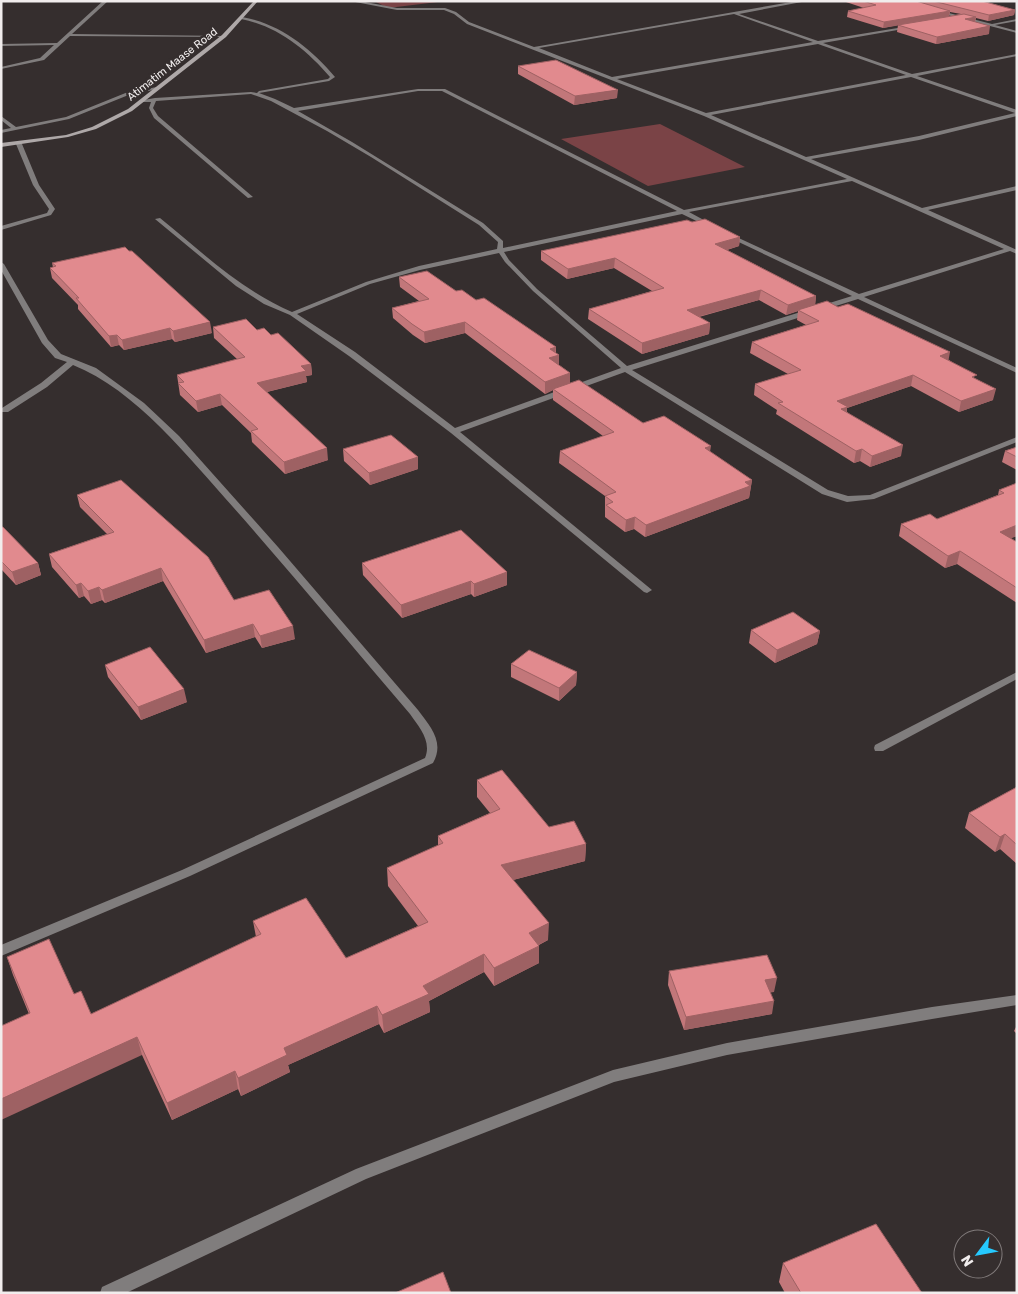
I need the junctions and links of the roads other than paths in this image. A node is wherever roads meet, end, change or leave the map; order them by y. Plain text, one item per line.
1 (106, 1) edge
2 (256, 1) edge
3 (352, 1) edge
4 (804, 1) edge
5 (928, 9) edge
6 (735, 13) junction
7 (242, 18) junction
8 (961, 18) junction
9 (1017, 20) edge
10 (942, 21) edge
11 (990, 25) junction
12 (913, 26) edge
13 (1017, 32) edge
14 (69, 35) junction
15 (224, 36) junction
16 (816, 43) junction
17 (59, 44) junction
18 (1, 45) edge
19 (534, 48) junction
20 (1017, 55) edge
21 (1, 68) edge
22 (912, 76) junction
23 (612, 78) junction
24 (157, 88) junction
25 (251, 93) junction
26 (155, 99) junction
27 (140, 102) junction
28 (294, 110) junction
29 (1017, 113) edge
30 (706, 115) junction
31 (1, 117) edge
32 (15, 130) junction
33 (1, 132) edge
34 (19, 144) junction
35 (1, 145) edge
36 (805, 159) junction
37 (850, 180) junction
38 (1017, 188) edge
39 (250, 196) dead end
40 (922, 210) junction
41 (681, 212) junction
42 (158, 219) dead end
43 (1, 228) edge
44 (716, 229) edge
45 (725, 233) edge
46 (500, 250) junction
47 (1013, 251) edge
48 (1, 264) edge
49 (857, 296) junction
50 (292, 314) junction
51 (72, 362) junction
52 (626, 369) junction
53 (1017, 371) edge
54 (5, 410) dead end
55 (454, 431) junction
56 (1017, 439) edge
57 (646, 590) dead end
58 (1017, 675) edge
59 (879, 748) dead end
60 (1, 951) edge
61 (1017, 1000) edge
62 (108, 1293) edge

1 - 14 street
2 - 7 main road, Atimatim Maase Road
3 - 19 street
4 - 6 street
5 - 8 street
6 - 16 street
6 - 19 street
7 - 15 main road, Atimatim Maase Road
7 - 25 street
8 - 10 street
8 - 11 street
9 - 11 street
11 - 13 street
12 - 16 street
14 - 15 street
14 - 17 street
15 - 24 main road, Atimatim Maase Road
16 - 22 street
16 - 23 street
17 - 18 street
17 - 21 street
19 - 23 street
20 - 22 street
22 - 29 street
22 - 30 street
23 - 30 street
24 - 27 main road, Atimatim Maase Road
24 - 32 street
25 - 26 street
25 - 28 street
26 - 27 street
26 - 39 street
27 - 34 main road, Atimatim Maase Road
28 - 41 street
28 - 46 street
29 - 36 street
30 - 36 street
31 - 32 street
32 - 33 street
34 - 35 main road, Atimatim Maase Road
34 - 43 street
36 - 37 street
37 - 40 street
37 - 41 street
38 - 40 street
40 - 47 street
41 - 44 street
41 - 46 street
42 - 50 street
45 - 49 street
46 - 50 street
46 - 52 street
47 - 49 street
48 - 51 street
49 - 52 street
49 - 53 street
50 - 55 street
51 - 54 street
51 - 60 street
52 - 55 street
52 - 56 street
55 - 57 street
58 - 59 street
61 - 62 street

